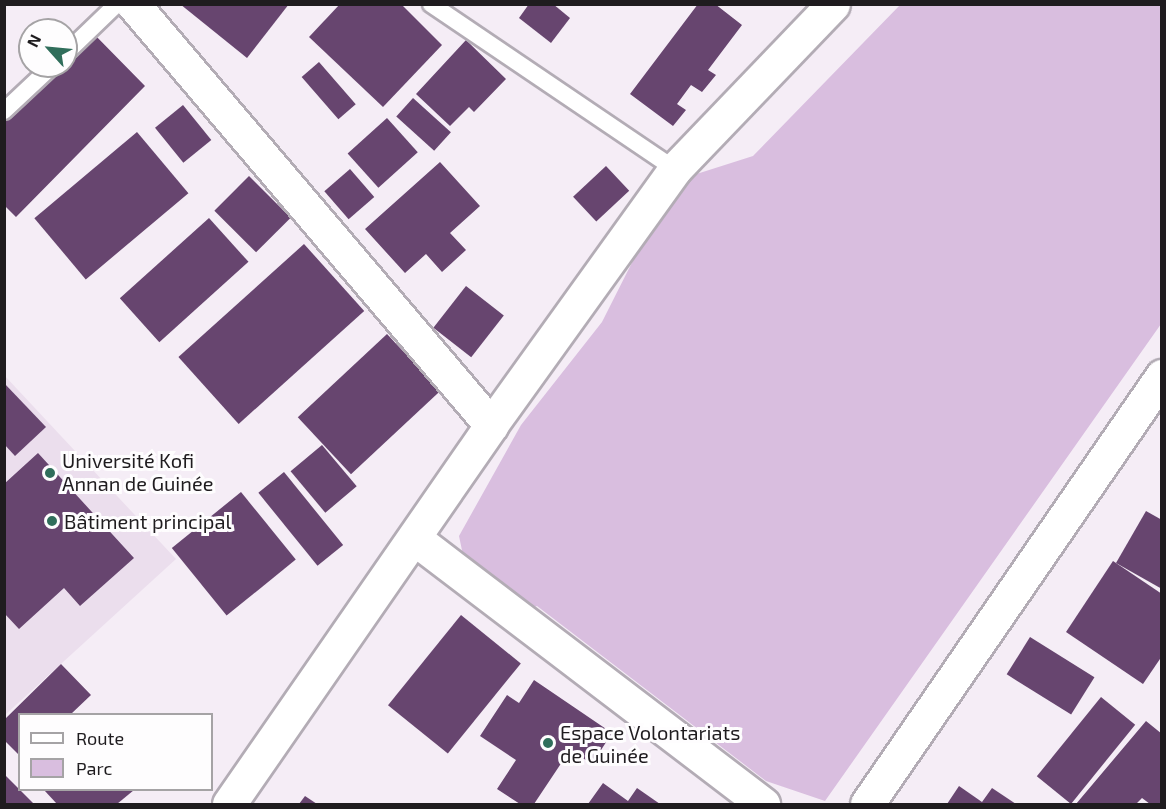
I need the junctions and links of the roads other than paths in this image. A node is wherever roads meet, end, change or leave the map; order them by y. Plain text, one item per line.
1 (117, 4) edge
2 (133, 4) edge
3 (431, 4) edge
4 (833, 4) edge
5 (78, 41) edge
6 (39, 78) edge
7 (4, 111) edge
8 (675, 169) junction
9 (1161, 376) edge
10 (490, 425) junction
11 (414, 538) junction
12 (229, 804) edge
13 (763, 804) edge
14 (867, 804) edge

1 - 5 lane
2 - 10 street
3 - 8 lane
4 - 8 street
6 - 7 lane
8 - 10 street
9 - 14 street
10 - 11 street
11 - 12 street
11 - 13 street

